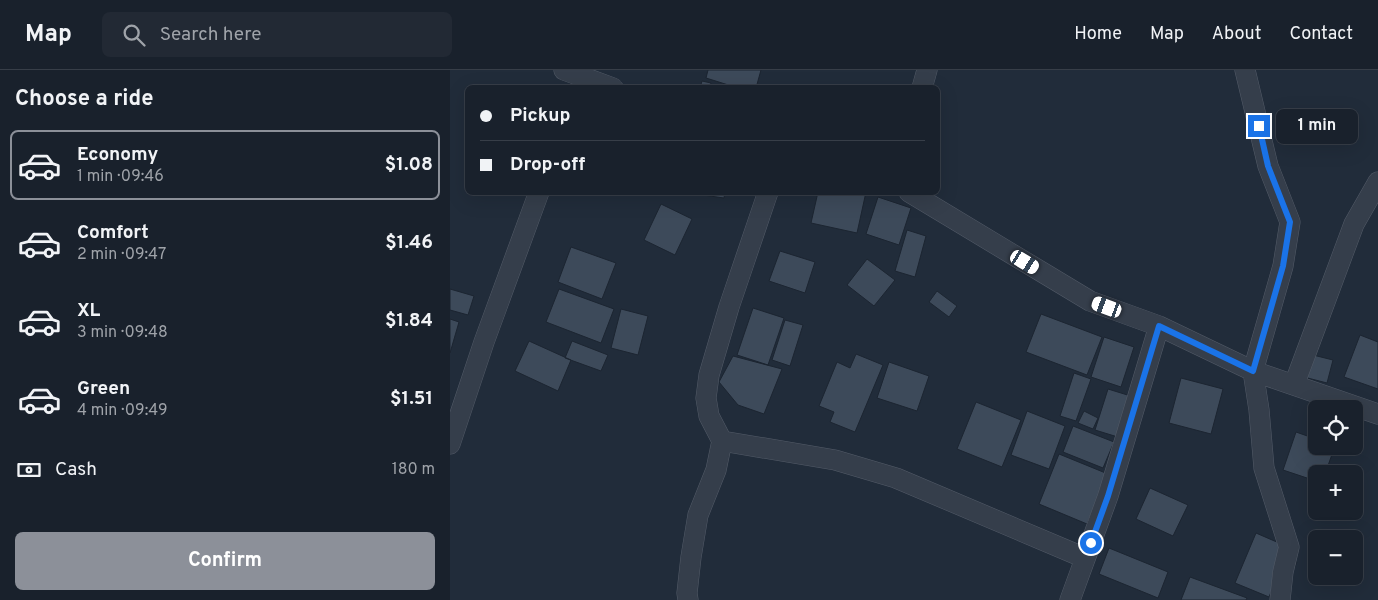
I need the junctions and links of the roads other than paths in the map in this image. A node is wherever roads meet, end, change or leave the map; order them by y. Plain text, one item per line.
1 (927, 70) edge
2 (1245, 70) edge
3 (577, 76) edge
4 (604, 85) edge
5 (923, 85) edge
6 (1378, 182) edge
7 (538, 195) edge
8 (767, 195) edge
9 (914, 195) edge
10 (1159, 326) junction
11 (1253, 371) junction
12 (1294, 385) junction
13 (1378, 414) edge
14 (722, 441) junction
15 (450, 444) edge
16 (1085, 558) junction
17 (688, 600) edge
18 (1070, 600) edge
19 (1280, 600) edge

1 - 5 street
2 - 11 street
3 - 4 street
6 - 12 street
7 - 15 street
8 - 14 street
9 - 10 street
10 - 11 street
10 - 16 street
11 - 12 street
11 - 19 street
12 - 13 street
14 - 16 street
14 - 17 street
16 - 18 street

